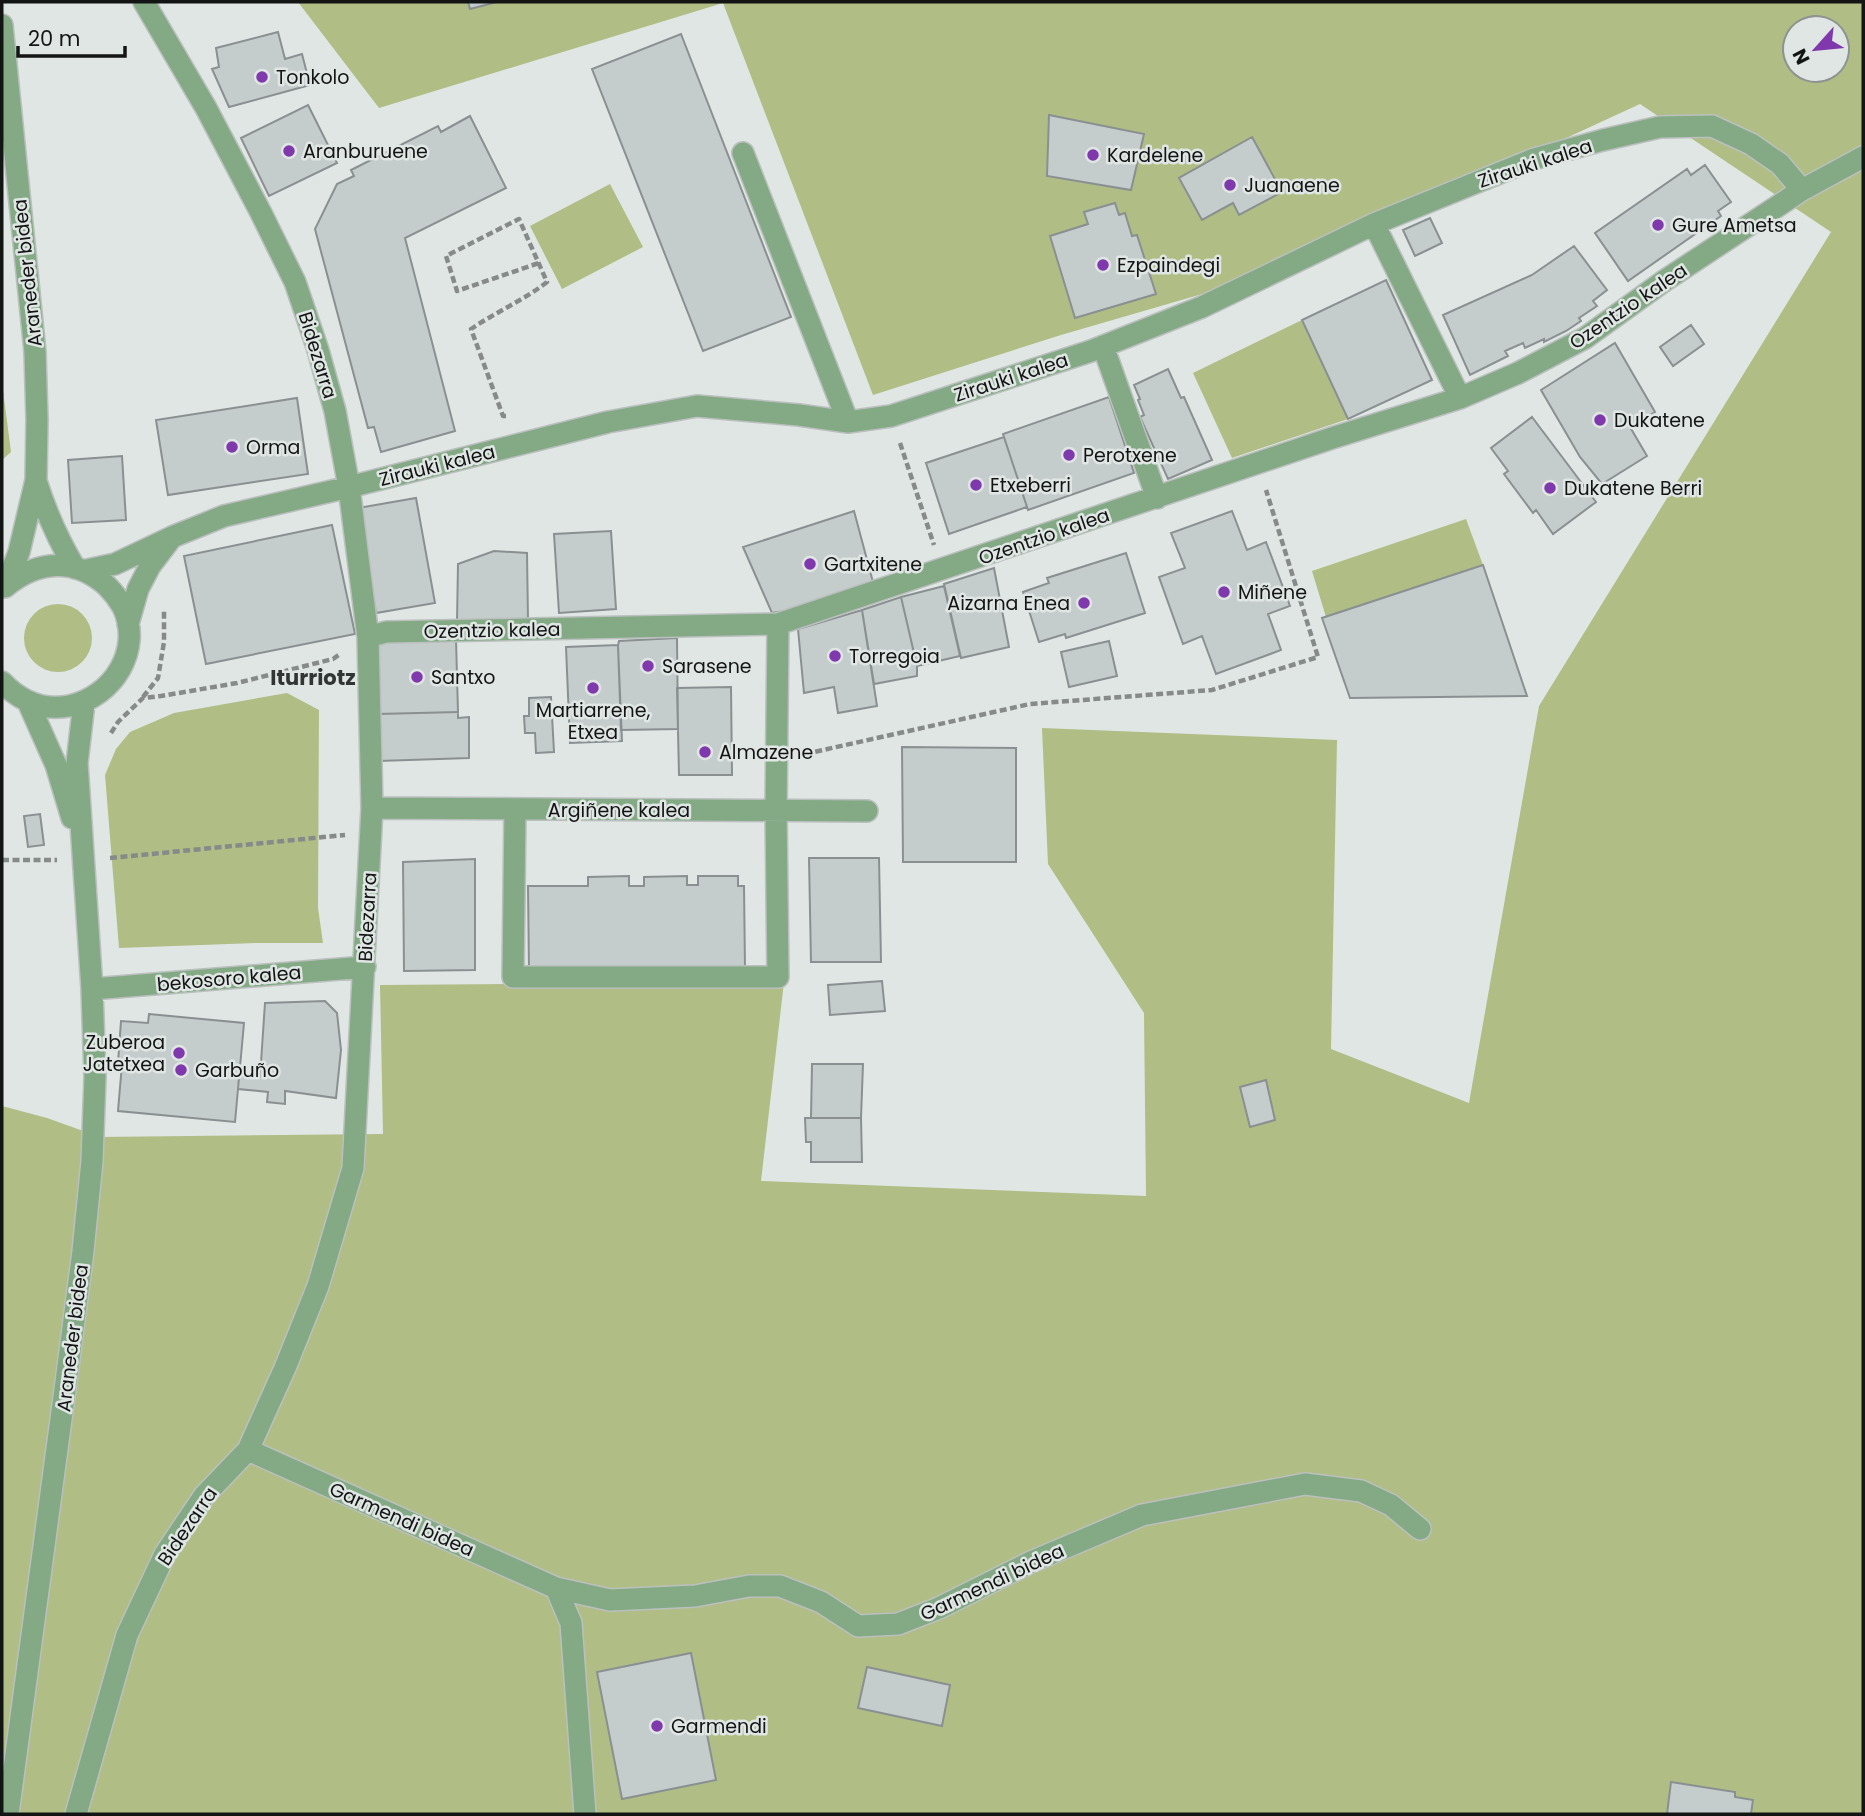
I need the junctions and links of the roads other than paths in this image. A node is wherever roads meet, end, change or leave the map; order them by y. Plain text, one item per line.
1 (144, 2) edge
2 (2, 25) edge
3 (743, 153) dead end
4 (1863, 157) edge
5 (1802, 190) junction
6 (1374, 224) junction
7 (1103, 346) junction
8 (1460, 398) junction
9 (848, 422) junction
10 (36, 480) junction
11 (349, 487) junction
12 (1157, 498) junction
13 (173, 537) junction
14 (81, 569) junction
15 (4, 589) edge
16 (778, 624) junction
17 (128, 626) junction
18 (369, 637) junction
19 (11, 693) edge
20 (84, 703) junction
21 (372, 808) junction
22 (515, 809) junction
23 (776, 810) junction
24 (867, 811) dead end
25 (95, 859) junction
26 (365, 967) junction
27 (92, 989) junction
28 (248, 1450) junction
29 (1420, 1529) dead end
30 (556, 1588) junction
31 (8, 1814) edge
32 (76, 1814) edge
33 (585, 1814) edge

1 - 11 street, Bidezarra
2 - 10 street, Araneder bidea
3 - 9 street
4 - 5 street, Ozentzio kalea
5 - 6 street, Zirauki kalea
5 - 8 street, Ozentzio kalea
6 - 7 street, Zirauki kalea
6 - 8 street
7 - 9 street, Zirauki kalea
7 - 12 street
8 - 12 street, Ozentzio kalea
9 - 11 street, Zirauki kalea
10 - 14 street, Araneder bidea
10 - 15 street, Araneder bidea
11 - 13 street, Zirauki kalea
11 - 18 street, Bidezarra
12 - 16 street, Ozentzio kalea
13 - 14 street, Zirauki kalea
13 - 17 street, Zirauki kalea
14 - 15 street, Zirauki kalea
14 - 17 street, Araneder bidea
16 - 18 street, Ozentzio kalea
16 - 23 street
17 - 20 street, Zirauki kalea
18 - 21 street, Bidezarra
19 - 20 street
19 - 25 street, Araneder bidea
20 - 25 street, Araneder bidea
21 - 22 street, Argiñene kalea
21 - 26 street, Bidezarra
22 - 23 street, Argiñene kalea
22 - 23 street
23 - 24 street, Argiñene kalea
25 - 27 street, Araneder bidea
26 - 27 street, bekosoro kalea
26 - 28 street, Bidezarra
27 - 31 street, Araneder bidea
28 - 30 street, Garmendi bidea
28 - 32 street, Bidezarra
29 - 30 street, Garmendi bidea
30 - 33 street

